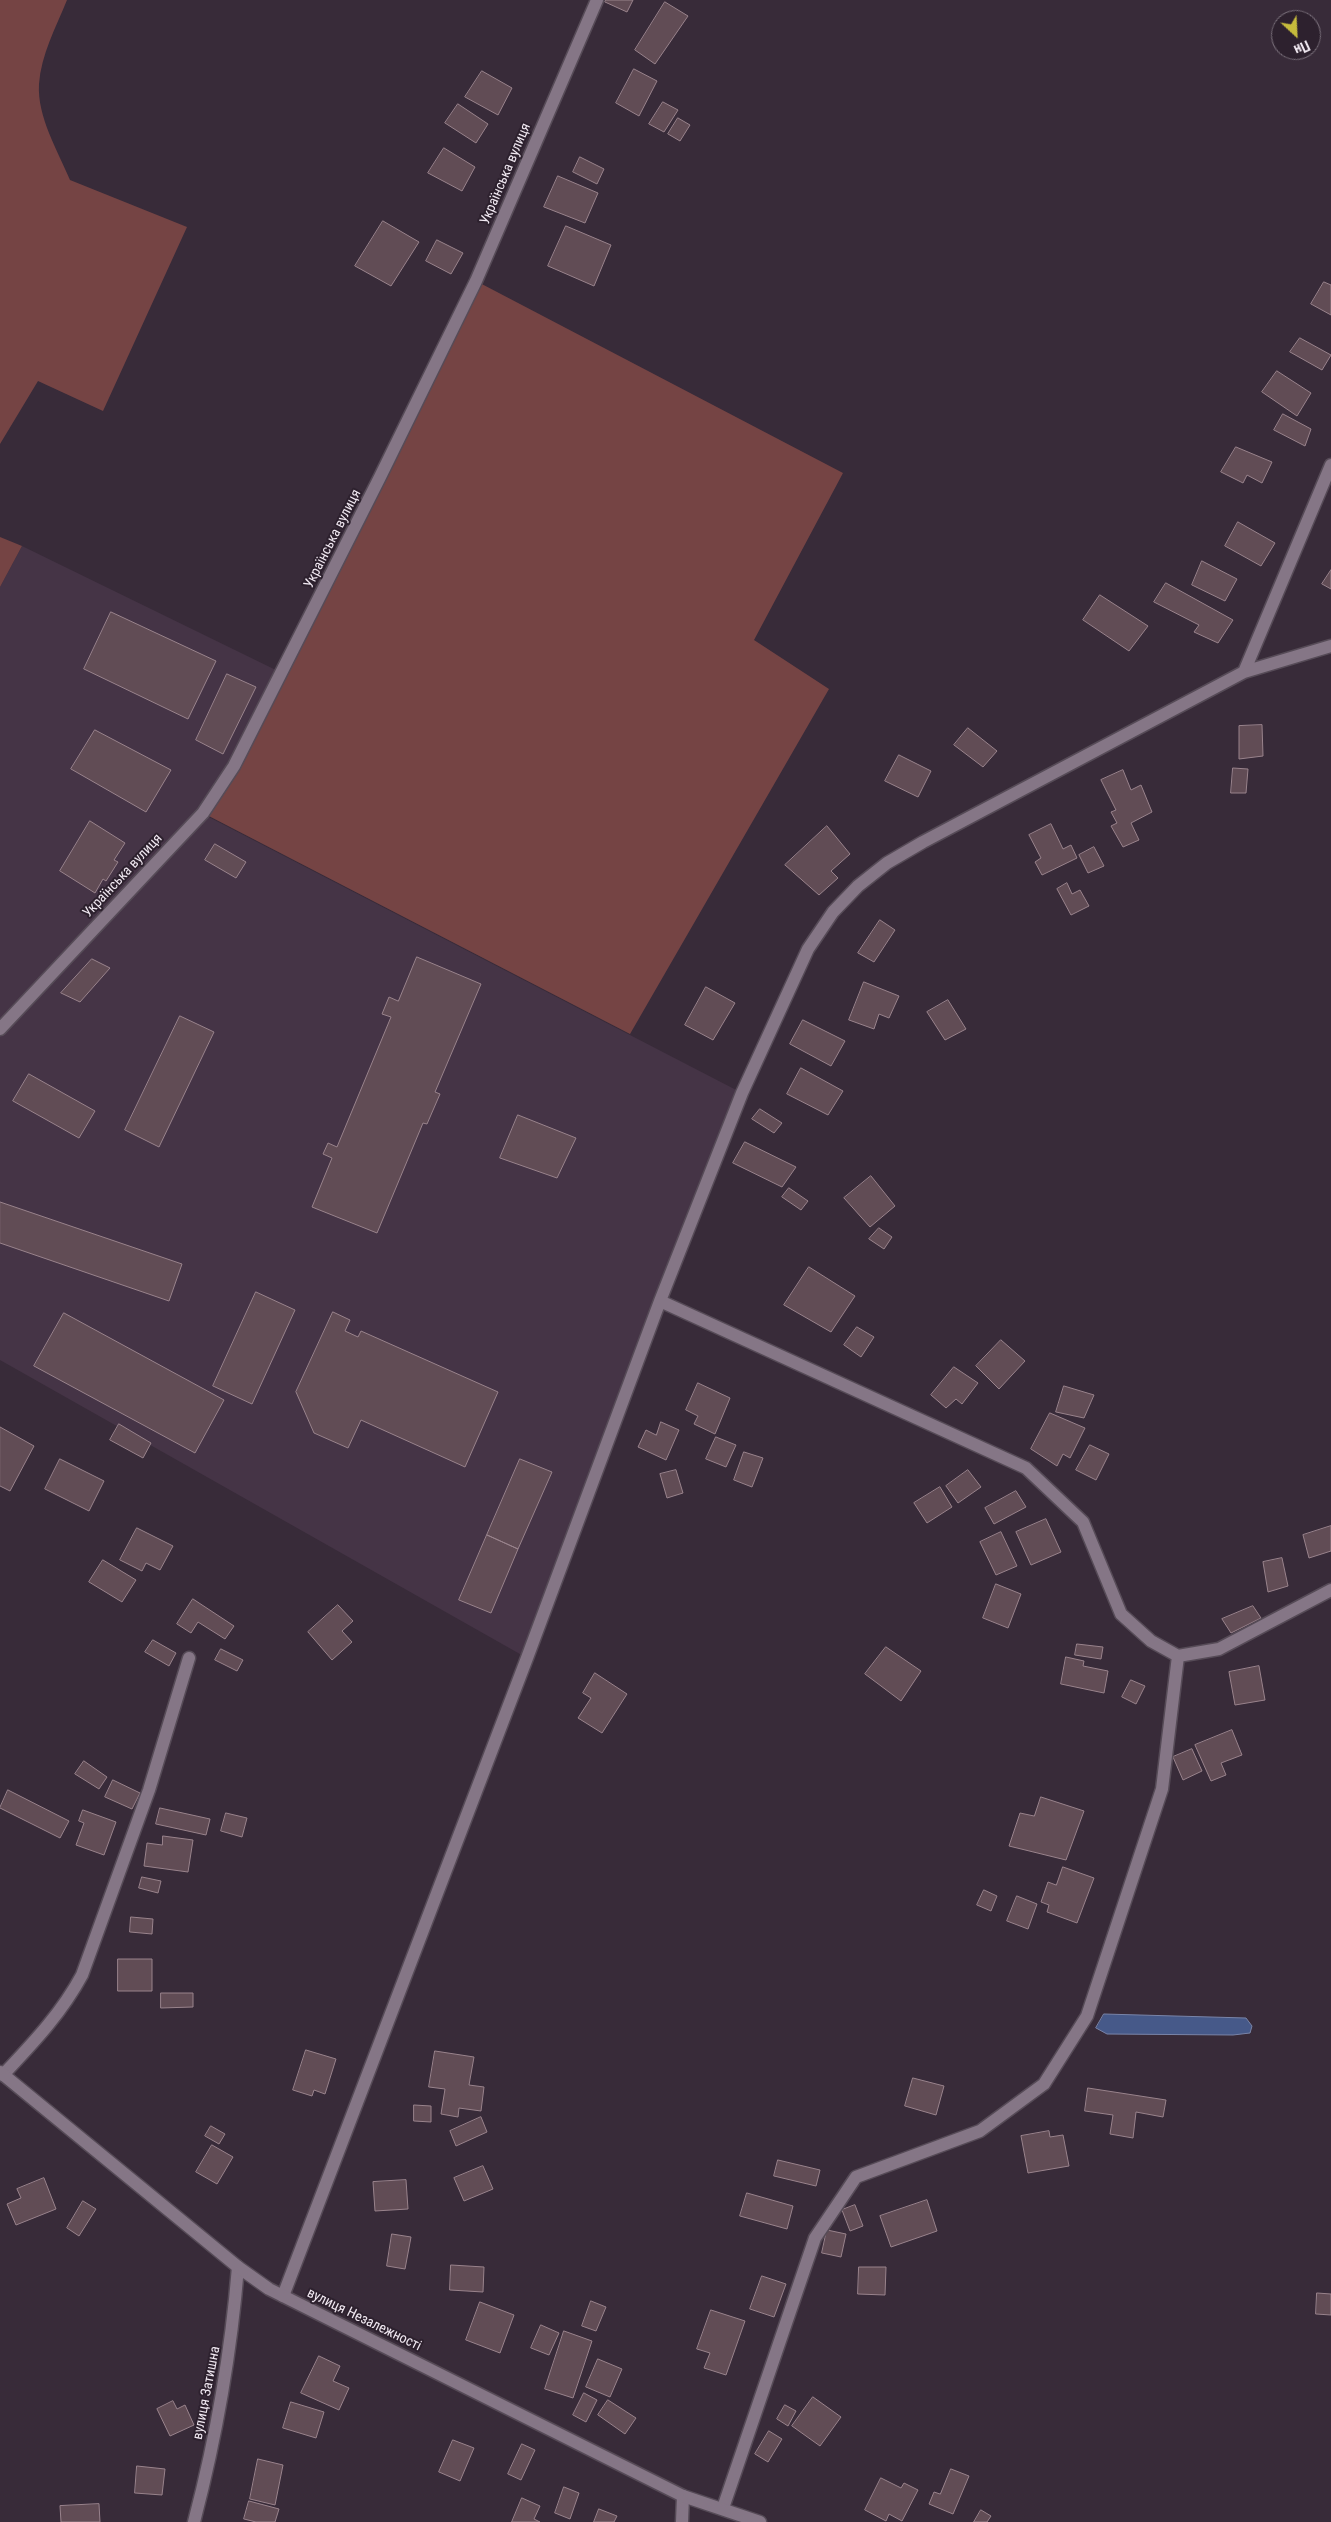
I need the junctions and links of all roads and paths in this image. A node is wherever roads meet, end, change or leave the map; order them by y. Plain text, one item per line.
1 (597, 0) edge
2 (1331, 465) edge
3 (1331, 646) edge
4 (1244, 672) junction
5 (0, 1029) edge
6 (660, 1301) junction
7 (1331, 1590) edge
8 (1178, 1656) junction
9 (189, 1658) dead end
10 (2, 2074) edge
11 (238, 2267) junction
12 (283, 2296) junction
13 (683, 2496) junction
14 (723, 2508) junction
15 (194, 2522) edge
16 (682, 2522) edge
17 (760, 2522) edge

1 - 5 street, Українська вулиця
2 - 4 street
3 - 4 street
4 - 6 street
6 - 8 street
6 - 12 street
7 - 8 street
8 - 14 street
9 - 10 street
10 - 11 street, вулиця Незалежності
11 - 12 street, вулиця Незалежності
11 - 15 street, вулиця Затишна
12 - 13 street, вулиця Незалежності
13 - 14 street, вулиця Незалежності
13 - 16 street
14 - 17 street, вулиця Незалежності

